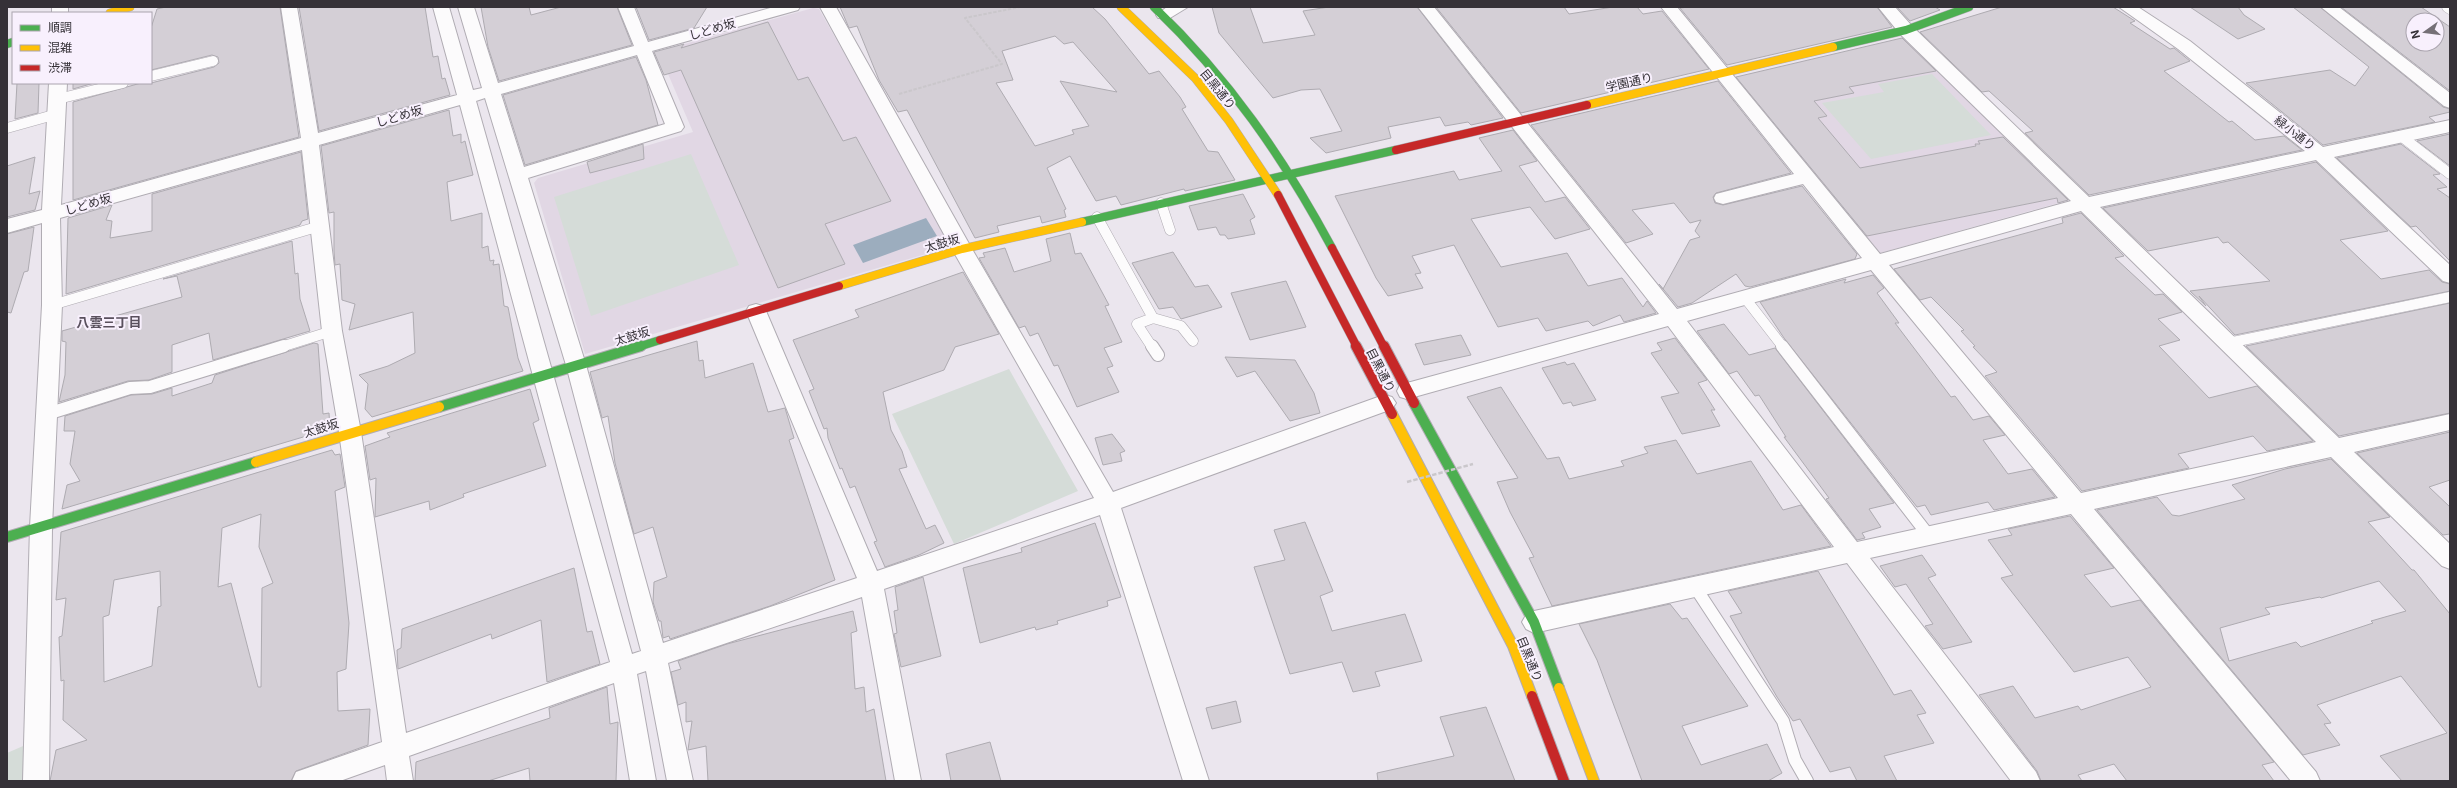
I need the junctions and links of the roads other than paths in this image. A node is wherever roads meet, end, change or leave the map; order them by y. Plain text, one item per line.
1 (130, 7) edge
2 (288, 7) edge
3 (441, 7) edge
4 (466, 7) edge
5 (626, 7) edge
6 (792, 7) edge
7 (828, 7) edge
8 (1121, 7) edge
9 (1180, 7) edge
10 (1426, 7) edge
11 (1670, 7) edge
12 (1886, 7) edge
13 (1969, 7) edge
14 (2127, 7) edge
15 (2330, 7) edge
16 (2447, 7) edge
17 (2450, 9) edge
18 (1159, 11) edge
19 (113, 12) edge
20 (1906, 30) junction
21 (643, 48) junction
22 (213, 61) dead end
23 (1722, 73) junction
24 (152, 76) edge
25 (119, 84) edge
26 (492, 90) junction
27 (464, 98) junction
28 (58, 99) edge
29 (2450, 102) edge
30 (1516, 121) junction
31 (2450, 126) edge
32 (7, 128) edge
33 (2401, 136) junction
34 (310, 141) junction
35 (2319, 153) junction
36 (1292, 174) junction
37 (2450, 174) edge
38 (518, 175) junction
39 (1807, 176) junction
40 (1269, 180) junction
41 (1723, 198) dead end
42 (1161, 203) junction
43 (2084, 204) junction
44 (51, 214) junction
45 (1097, 217) junction
46 (7, 226) edge
47 (320, 226) junction
48 (1170, 230) dead end
49 (962, 249) junction
50 (1876, 262) junction
51 (2450, 276) edge
52 (2450, 297) edge
53 (1745, 298) junction
54 (52, 305) junction
55 (756, 311) junction
56 (1153, 318) junction
57 (1673, 318) junction
58 (332, 331) junction
59 (1192, 341) dead end
60 (2228, 343) junction
61 (1158, 355) dead end
62 (576, 365) junction
63 (541, 375) junction
64 (1407, 391) junction
65 (1385, 403) junction
66 (47, 414) junction
67 (2450, 422) edge
68 (350, 432) junction
69 (2335, 446) junction
70 (1108, 503) junction
71 (2076, 504) junction
72 (41, 527) junction
73 (1929, 536) junction
74 (7, 537) edge
75 (1854, 552) junction
76 (2450, 559) edge
77 (871, 584) junction
78 (1694, 587) junction
79 (1534, 622) junction
80 (655, 657) junction
81 (624, 668) junction
82 (396, 749) junction
83 (36, 781) edge
84 (304, 781) edge
85 (400, 781) edge
86 (643, 781) edge
87 (680, 781) edge
88 (908, 781) edge
89 (1196, 781) edge
90 (1564, 781) edge
91 (1594, 781) edge
92 (1807, 781) edge
93 (2027, 781) edge
94 (2308, 781) edge

1 - 19 main road
2 - 34 street
3 - 27 street
4 - 26 street
5 - 21 street
6 - 21 street, しどめ坂
7 - 49 street
8 - 40 main road, 目黒通り
9 - 18 street
10 - 30 street
11 - 23 street
12 - 20 street
13 - 20 main road, 学園通り
14 - 35 street, 緑小通り
15 - 29 street
16 - 17 lane
18 - 36 main road, 目黒通り
20 - 23 main road, 学園通り
20 - 43 street
21 - 26 street, しどめ坂
21 - 38 street
22 - 24 lane
23 - 30 main road, 学園通り
23 - 39 street
25 - 28 lane
26 - 27 street, しどめ坂
26 - 38 street
27 - 34 street, しどめ坂
27 - 63 street
28 - 32 lane
28 - 44 street
30 - 36 main road, 学園通り
30 - 57 street
31 - 33 street
33 - 35 street
33 - 37 lane
34 - 44 street, しどめ坂
34 - 47 street
35 - 43 street
35 - 51 street, 緑小通り
36 - 40 main road, 学園通り
36 - 64 main road, 目黒通り
38 - 62 street
39 - 41 street
39 - 50 street
40 - 42 main road, 太鼓坂
40 - 65 main road, 目黒通り
42 - 45 main road, 太鼓坂
42 - 48 lane
43 - 50 street
43 - 60 street
44 - 46 street, しどめ坂
44 - 54 street
45 - 49 main road, 太鼓坂
45 - 56 lane
47 - 54 lane
47 - 58 street
49 - 55 main road, 太鼓坂
49 - 70 street
50 - 53 street
50 - 71 street
52 - 60 lane
53 - 57 street
53 - 73 lane
54 - 66 street
55 - 62 main road, 太鼓坂
55 - 77 street
56 - 59 lane
56 - 61 lane
57 - 64 street
57 - 75 street
58 - 66 lane
58 - 68 street
60 - 69 street
62 - 63 main road, 太鼓坂
62 - 80 street
63 - 68 main road, 太鼓坂
63 - 81 street
64 - 79 main road, 目黒通り
65 - 70 street
65 - 90 main road, 目黒通り
66 - 72 street
67 - 69 street
68 - 72 main road, 太鼓坂
68 - 82 street
69 - 71 street
69 - 76 street
70 - 77 street
70 - 89 street
71 - 73 street
71 - 94 street
72 - 74 main road, 太鼓坂
72 - 83 street
73 - 75 street
75 - 78 street
75 - 93 street
77 - 80 street
77 - 88 street
78 - 79 street
78 - 92 lane
79 - 91 main road, 目黒通り
80 - 81 street
80 - 87 street
81 - 82 street
81 - 86 street
82 - 84 street
82 - 85 street

